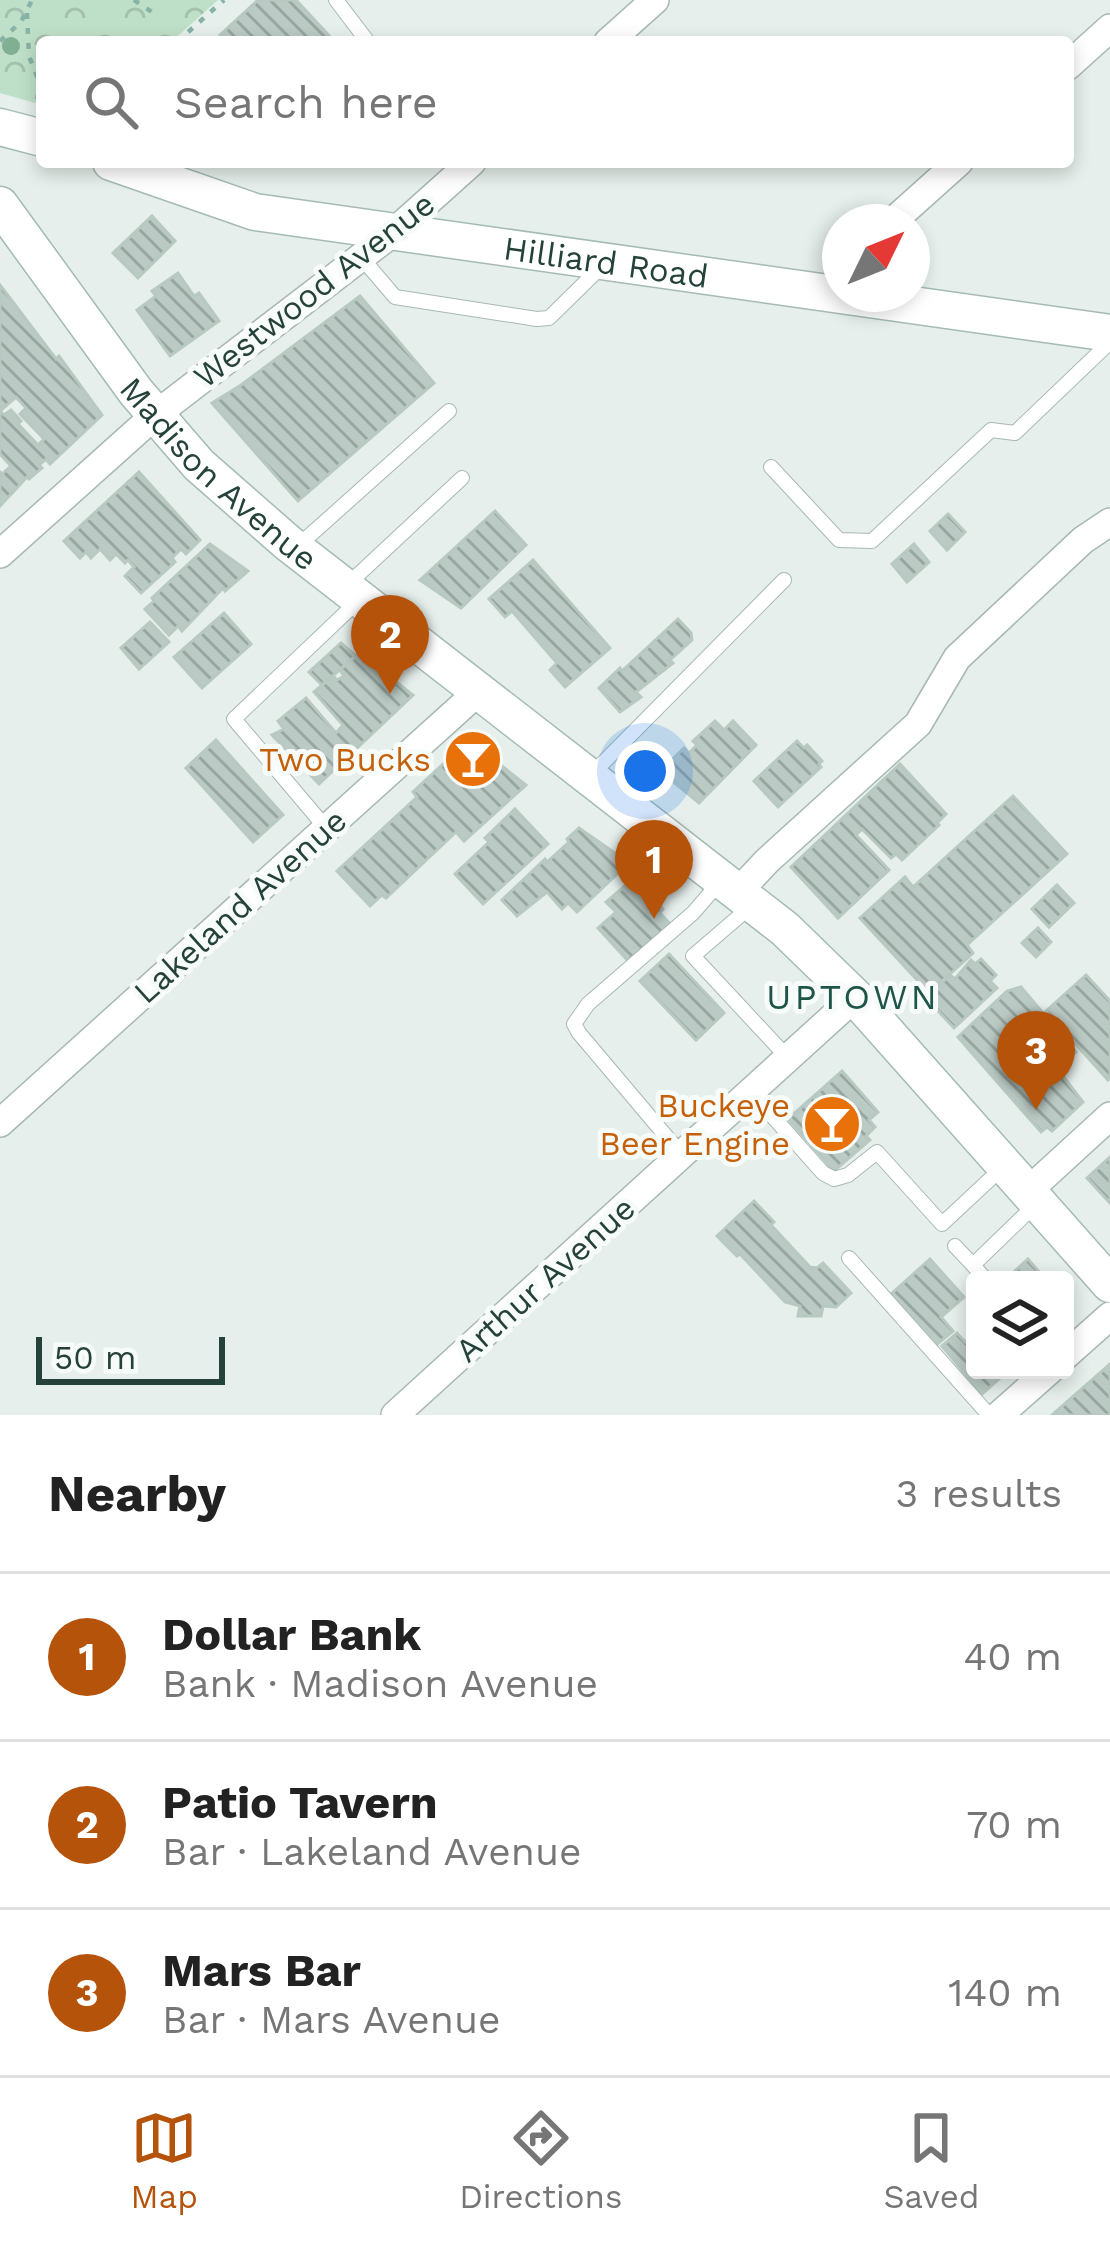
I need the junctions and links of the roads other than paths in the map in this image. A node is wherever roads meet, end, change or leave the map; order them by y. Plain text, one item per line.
1 (336, 0) edge
2 (656, 0) edge
3 (1110, 28) edge
4 (363, 36) edge
5 (615, 36) edge
6 (1074, 61) edge
7 (0, 127) edge
8 (36, 136) edge
9 (128, 168) edge
10 (465, 168) edge
11 (952, 168) edge
12 (912, 204) edge
13 (0, 205) edge
14 (395, 230) junction
15 (361, 257) junction
16 (605, 261) junction
17 (822, 279) edge
18 (930, 299) edge
19 (1110, 333) edge
20 (1110, 342) edge
21 (448, 411) dead end
22 (154, 416) junction
23 (771, 466) dead end
24 (462, 478) dead end
25 (1110, 522) edge
26 (296, 549) junction
27 (0, 554) edge
28 (784, 580) dead end
29 (354, 592) junction
30 (480, 690) junction
31 (590, 776) junction
32 (326, 829) junction
33 (738, 892) junction
34 (855, 997) junction
35 (788, 1058) junction
36 (751, 1092) junction
37 (1110, 1116) edge
38 (0, 1123) edge
39 (682, 1155) junction
40 (1024, 1186) junction
41 (955, 1246) dead end
42 (849, 1258) dead end
43 (973, 1265) junction
44 (978, 1271) edge
45 (1110, 1284) edge
46 (1110, 1316) edge
47 (1074, 1348) edge
48 (1040, 1379) edge
49 (395, 1415) edge
50 (989, 1415) edge
51 (999, 1415) edge

1 - 4 lane
2 - 5 street
3 - 6 street
7 - 8 main road
9 - 14 main road, Hilliard Road
10 - 14 street, Westwood Avenue
11 - 12 street
13 - 22 main road, Madison Avenue
14 - 15 street, Westwood Avenue
14 - 16 main road, Hilliard Road
15 - 16 lane
15 - 22 street, Westwood Avenue
16 - 17 main road, Hilliard Road
18 - 19 main road, Hilliard Road
20 - 23 lane
21 - 26 lane
22 - 26 main road, Madison Avenue
22 - 27 street, Westwood Avenue
24 - 29 lane
25 - 33 street
26 - 29 main road, Madison Avenue
28 - 31 lane
29 - 30 main road, Madison Avenue
29 - 32 lane
30 - 31 main road, Madison Avenue
30 - 32 street, Lakeland Avenue
31 - 33 main road, Madison Avenue
32 - 38 street, Lakeland Avenue
33 - 34 main road, Madison Avenue
33 - 35 lane
33 - 39 lane
34 - 35 street, Arthur Avenue
34 - 40 main road, Madison Avenue
35 - 36 street, Arthur Avenue
36 - 39 street, Arthur Avenue
36 - 40 lane
37 - 40 street
39 - 49 street, Arthur Avenue
40 - 43 lane
40 - 45 main road, Madison Avenue
41 - 43 lane
42 - 50 lane
43 - 44 lane
46 - 47 street
48 - 51 street

